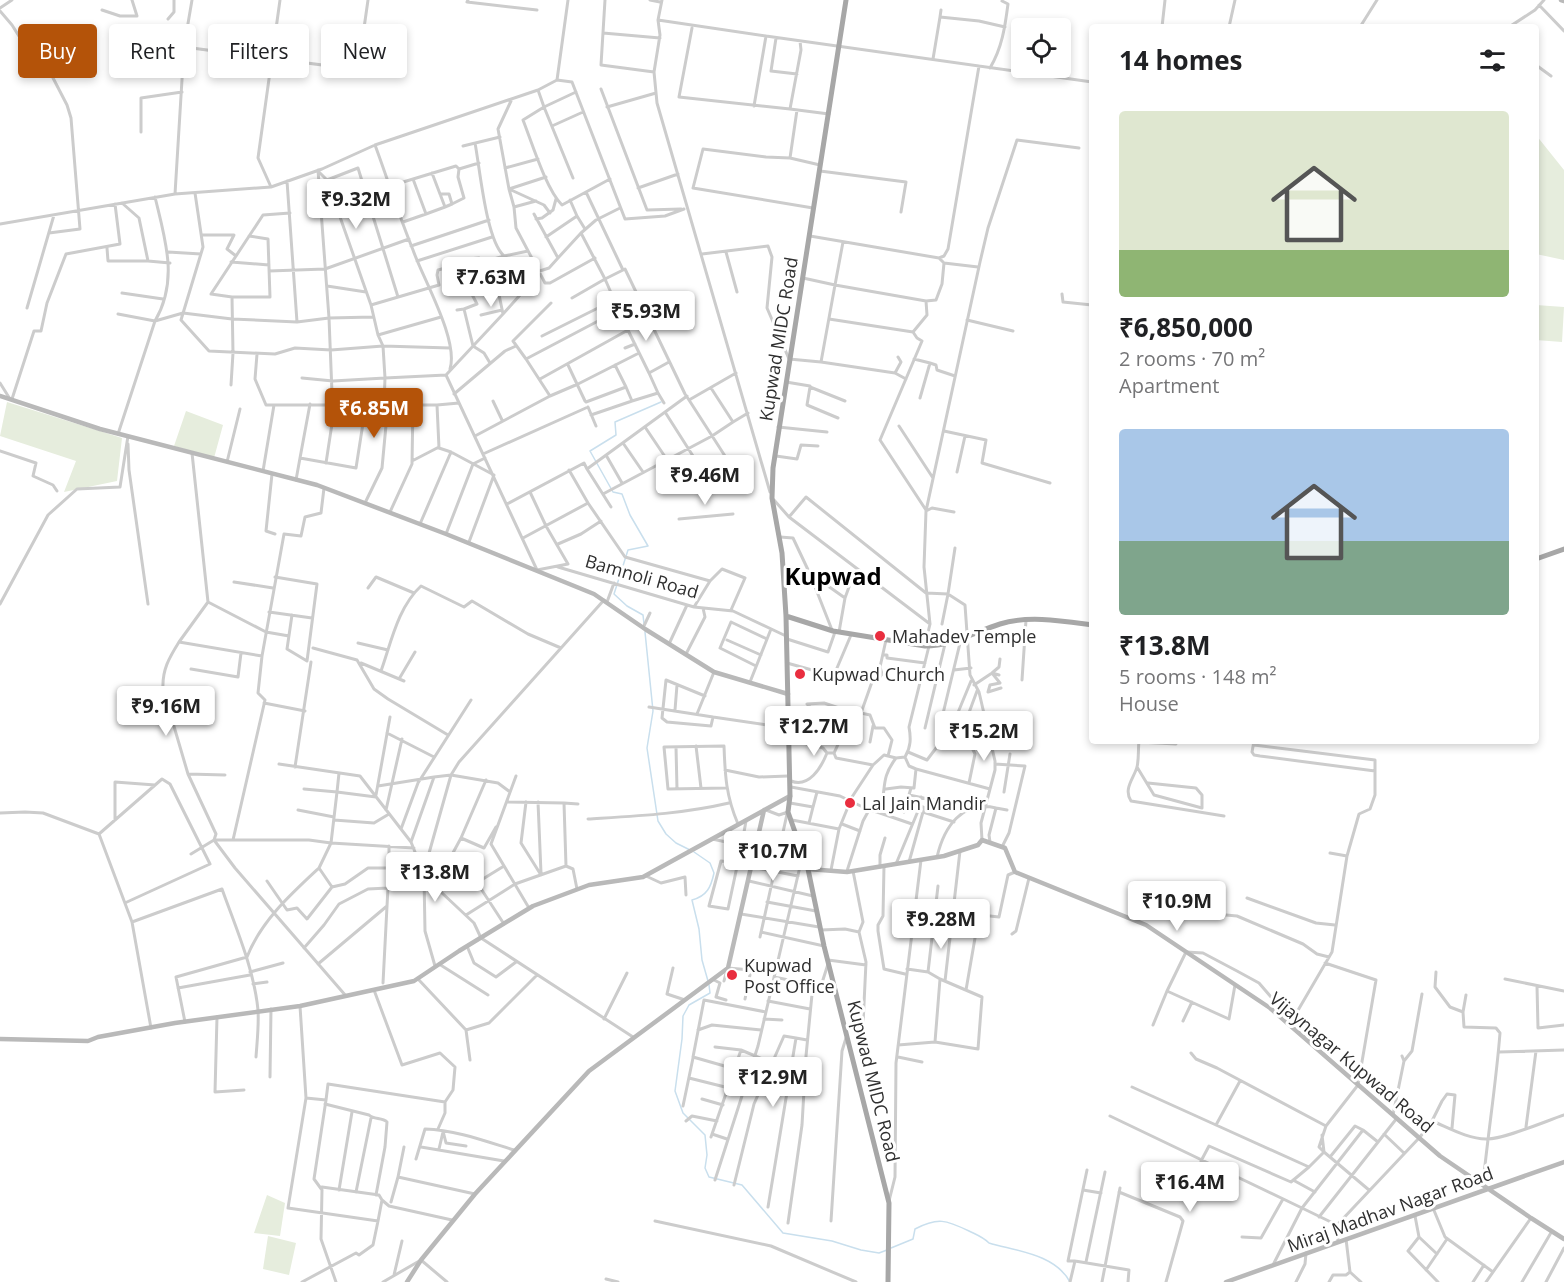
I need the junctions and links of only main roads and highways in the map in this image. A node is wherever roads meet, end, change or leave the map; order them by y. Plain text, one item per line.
1 (846, 0) edge
2 (1564, 549) edge
3 (1539, 558) edge
4 (786, 616) junction
5 (1089, 625) edge
6 (888, 1282) edge

1 - 4 main road, Kupwad MIDC Road
2 - 3 main road
4 - 5 main road
4 - 6 main road, Kupwad MIDC Road

